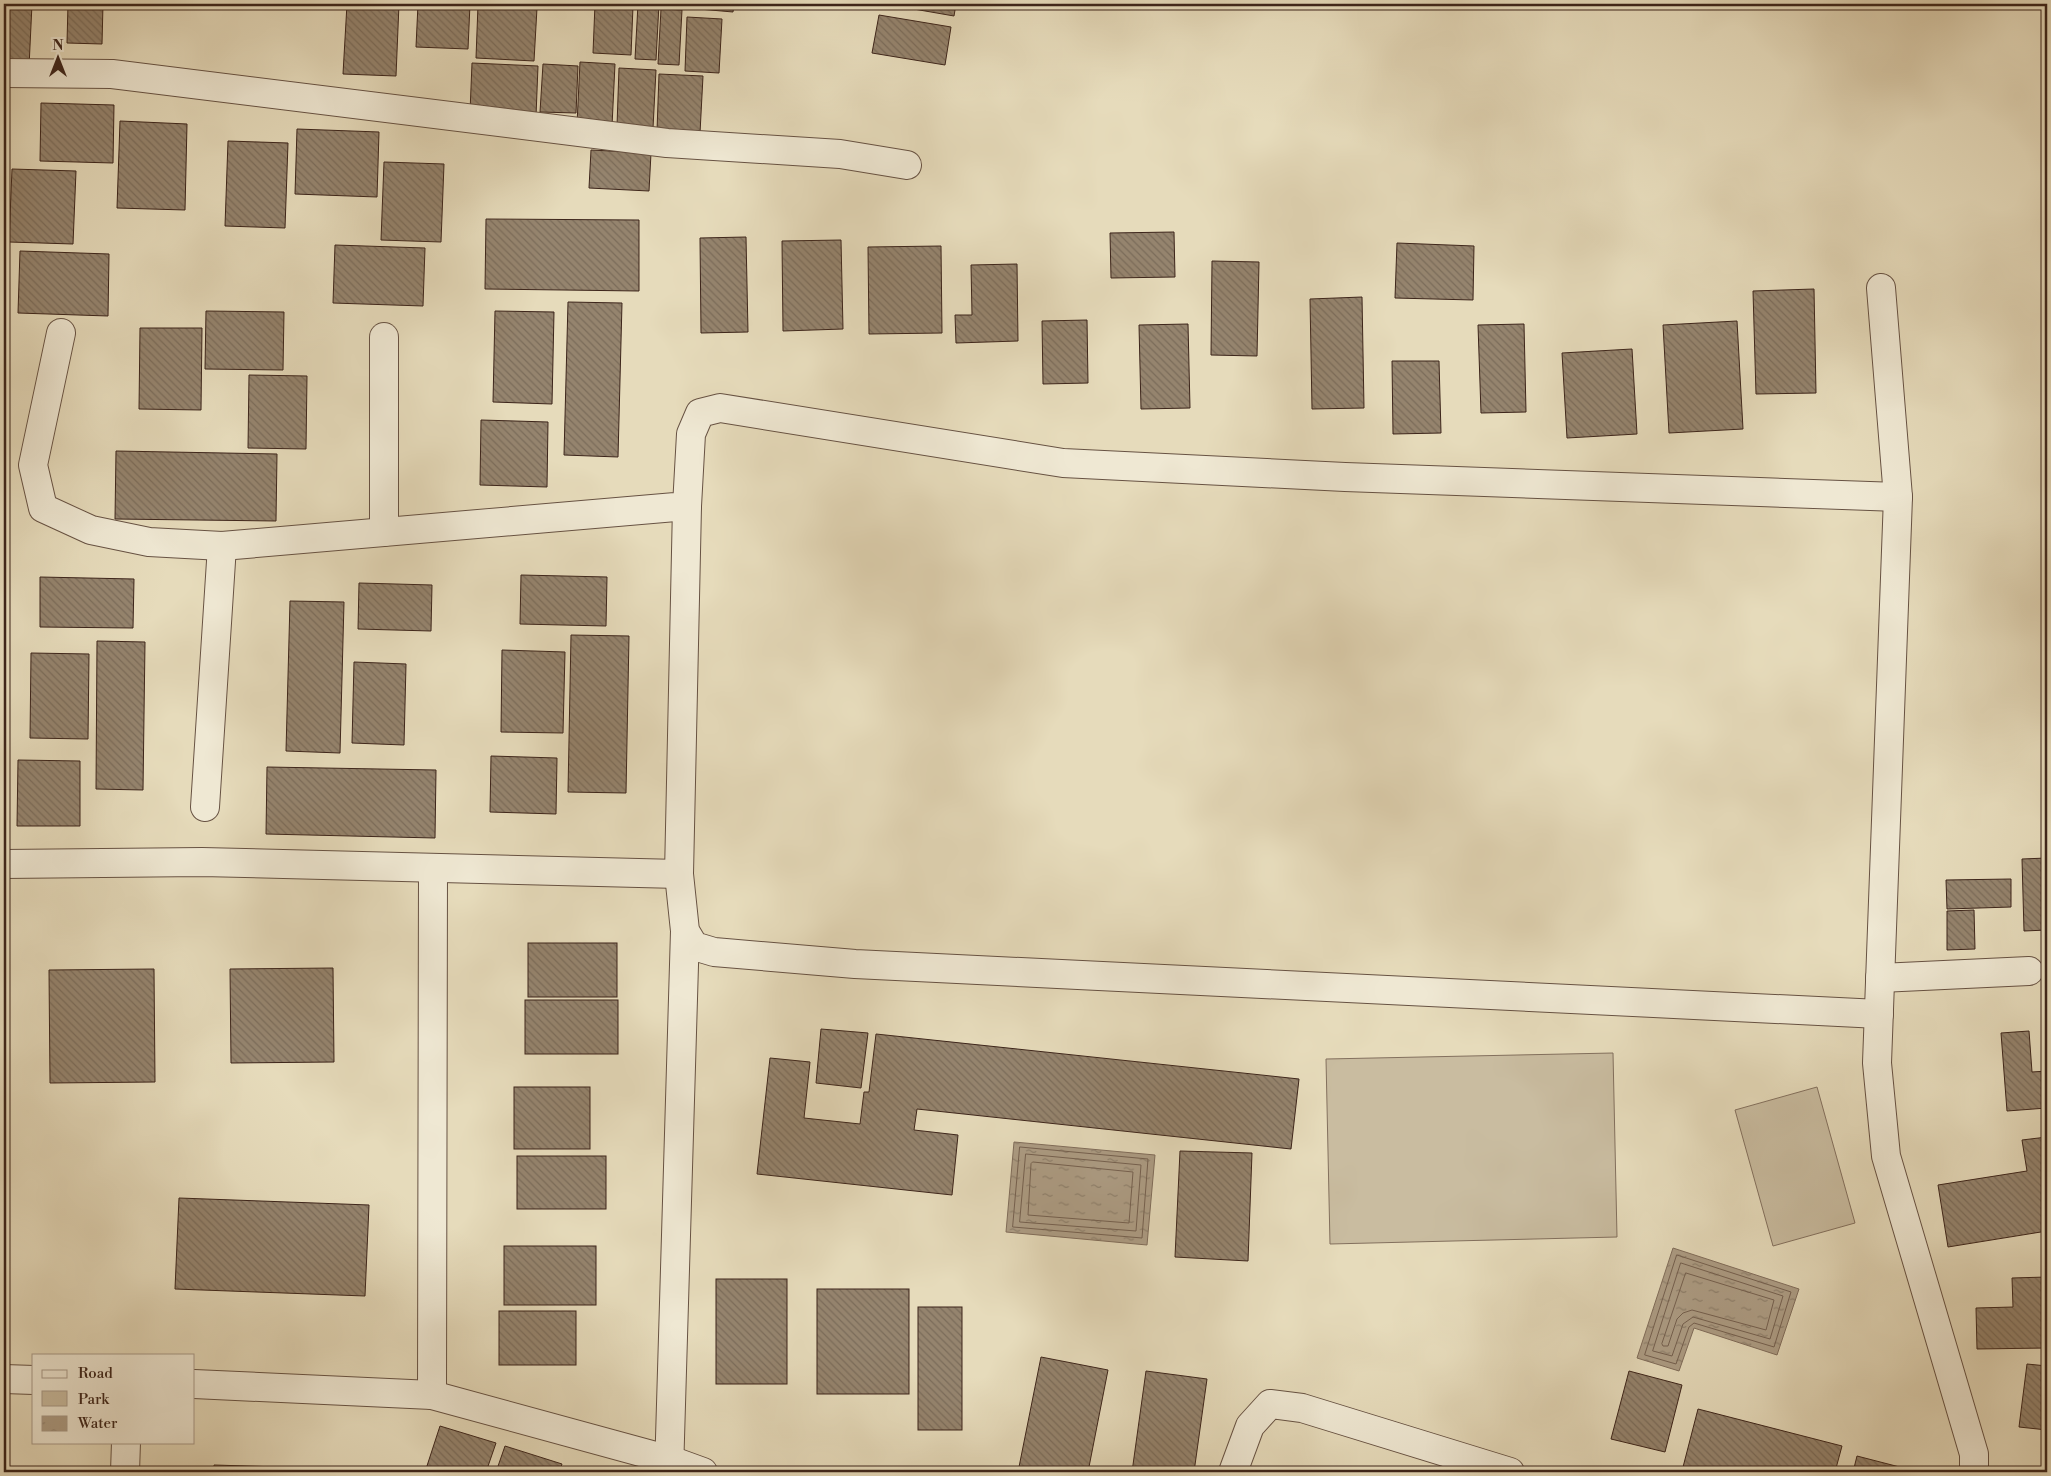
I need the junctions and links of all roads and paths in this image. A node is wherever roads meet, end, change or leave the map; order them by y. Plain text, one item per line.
1 (4, 73) edge
2 (907, 165) dead end
3 (1881, 288) dead end
4 (61, 333) dead end
5 (384, 337) dead end
6 (1898, 496) junction
7 (687, 506) junction
8 (384, 532) junction
9 (222, 546) junction
10 (205, 807) dead end
11 (4, 864) edge
12 (433, 868) junction
13 (679, 874) junction
14 (685, 930) junction
15 (2029, 971) dead end
16 (1880, 978) junction
17 (1879, 1014) junction
18 (4, 1379) edge
19 (32, 1380) edge
20 (195, 1384) edge
21 (432, 1395) junction
22 (126, 1444) edge
23 (670, 1466) edge
24 (125, 1472) edge
25 (703, 1472) edge
26 (1234, 1472) edge
27 (1510, 1472) edge
28 (1974, 1472) edge

1 - 2 street
3 - 6 street
4 - 9 street
5 - 8 street
6 - 7 street
6 - 16 street
7 - 8 street
7 - 13 street
8 - 9 street
9 - 10 street
11 - 12 street
12 - 13 street
12 - 21 street
13 - 14 street
14 - 17 street
14 - 23 street
15 - 16 street
16 - 17 street
17 - 28 street
18 - 19 street
20 - 21 street
21 - 23 street
22 - 24 street
23 - 25 street
26 - 27 street

